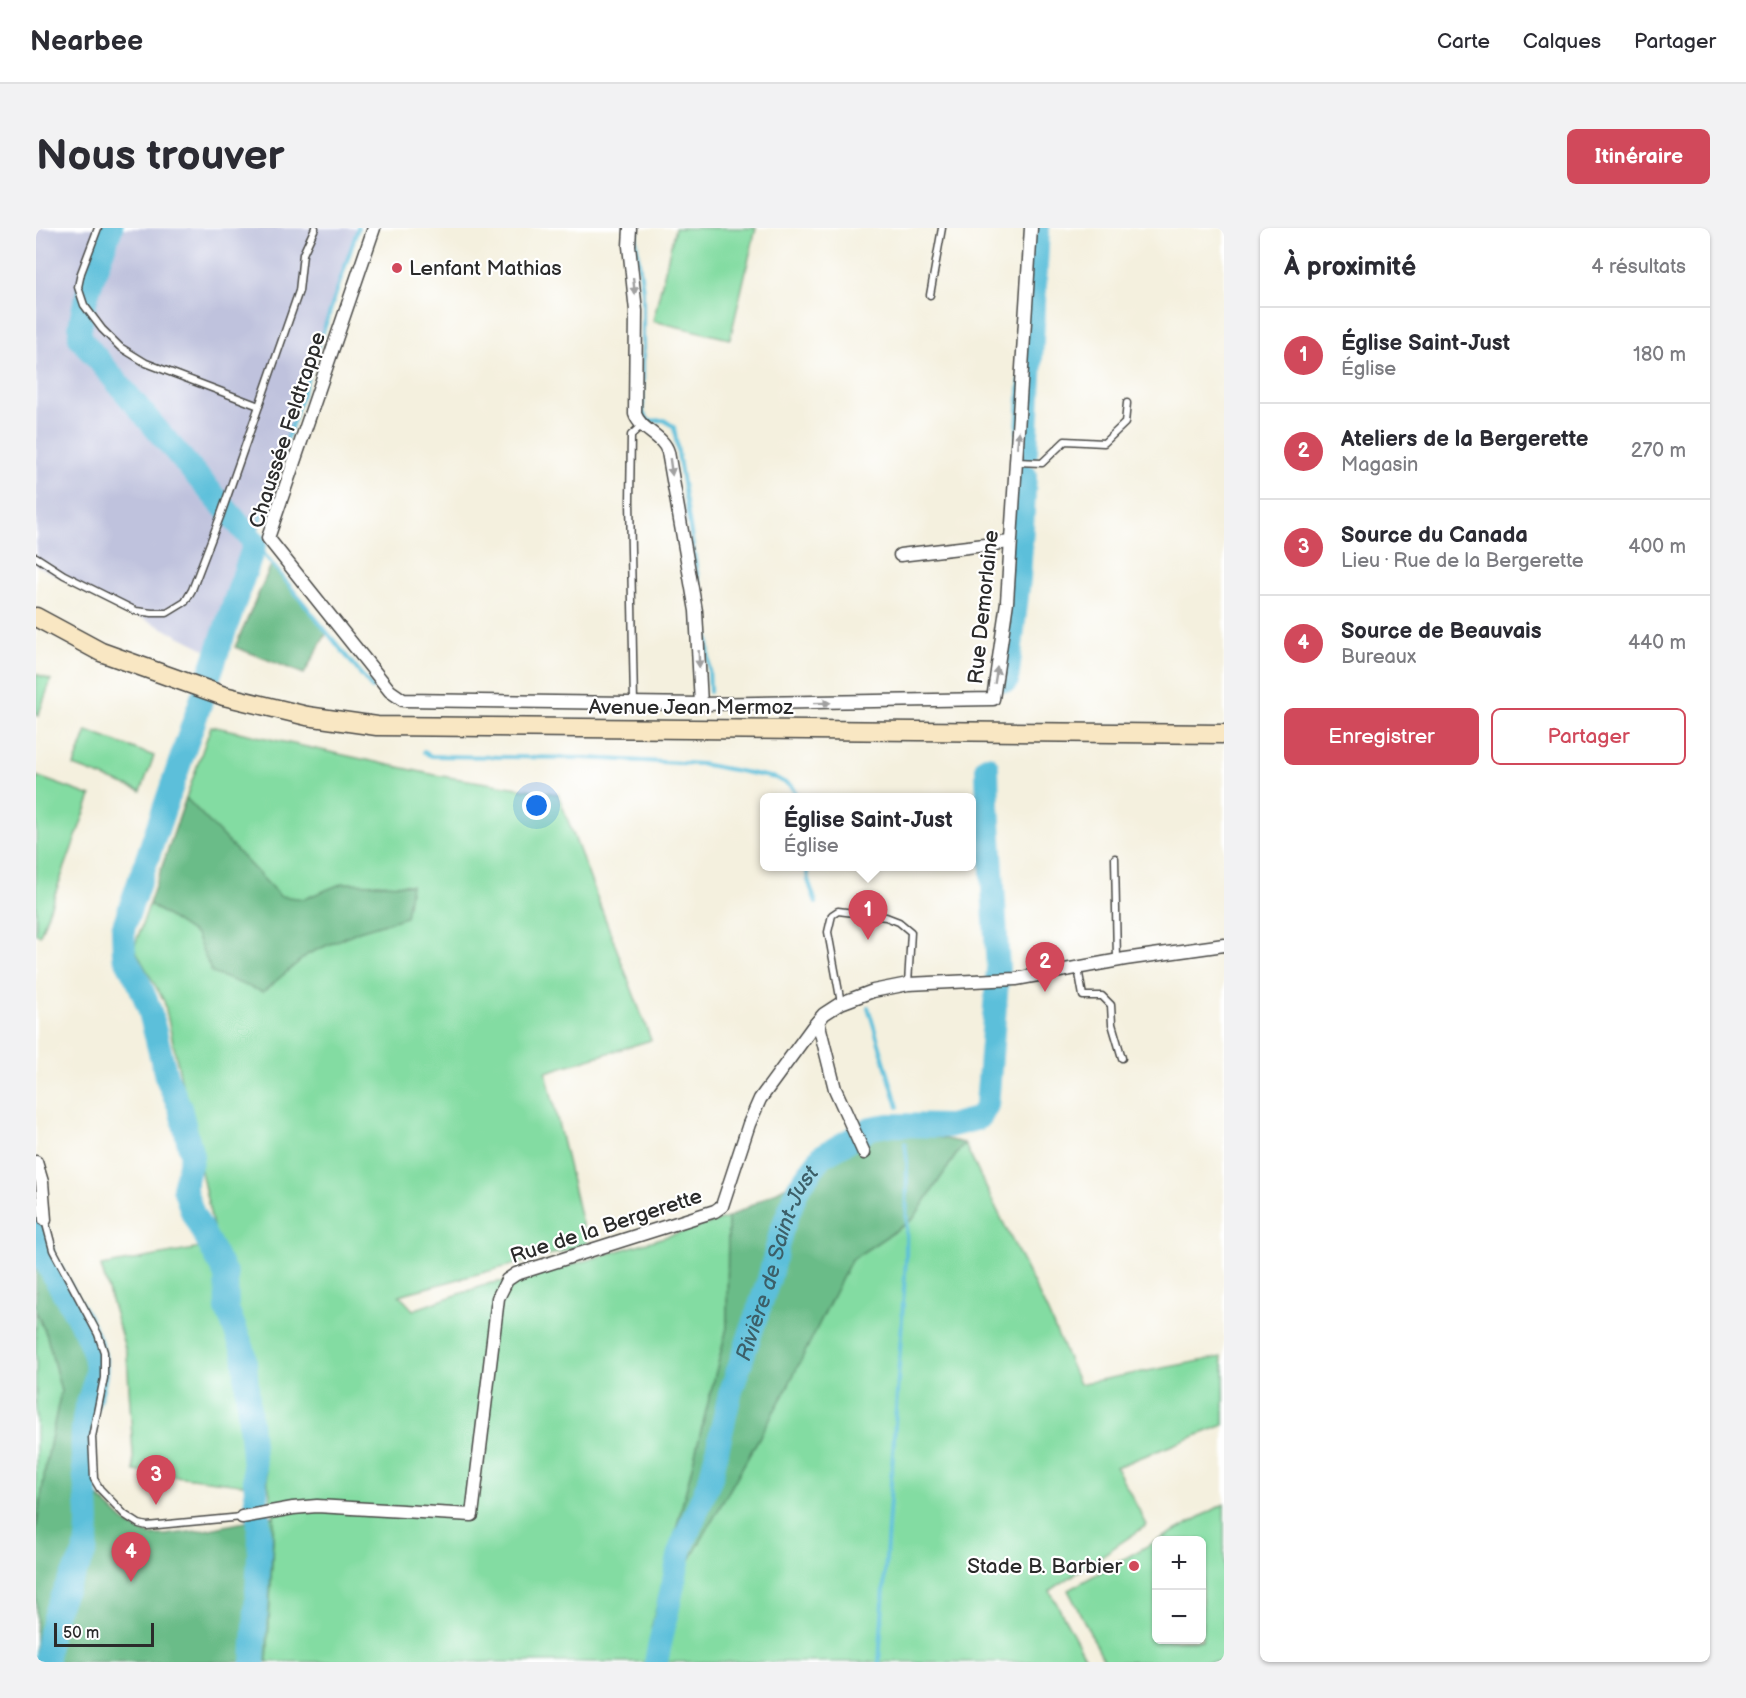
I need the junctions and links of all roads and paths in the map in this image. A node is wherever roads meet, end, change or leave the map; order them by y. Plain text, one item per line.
1 (98, 228) edge
2 (315, 228) edge
3 (374, 228) edge
4 (630, 228) edge
5 (942, 228) edge
6 (1030, 228) edge
7 (930, 295) dead end
8 (1127, 403) dead end
9 (259, 406) junction
10 (642, 425) junction
11 (1016, 462) junction
12 (1010, 542) junction
13 (900, 555) dead end
14 (36, 557) edge
15 (36, 608) edge
16 (36, 617) edge
17 (165, 674) junction
18 (634, 703) junction
19 (700, 704) junction
20 (1224, 734) edge
21 (1115, 858) dead end
22 (1221, 946) edge
23 (1117, 960) junction
24 (1078, 968) junction
25 (908, 984) junction
26 (841, 1003) junction
27 (818, 1021) junction
28 (1122, 1058) dead end
29 (859, 1142) dead end
30 (36, 1162) edge
31 (45, 1220) joint
32 (242, 1517) joint

1 - 9 lane
2 - 9 lane
3 - 18 street, Chaussée Feldtrappe
4 -> 10 street
5 - 7 lane
11 -> 6 street, Rue Demorlaine
8 - 11 lane
9 - 14 lane
10 - 18 lane
10 -> 19 street
11 - 12 street, Rue Demorlaine
12 - 13 street
19 -> 12 street, Rue Demorlaine
15 - 17 main road, Avenue Jean Mermoz
16 - 17 main road, Avenue Jean Mermoz
17 - 20 main road, Avenue Jean Mermoz
18 - 19 street, Chaussée Feldtrappe
21 - 23 lane
22 - 23 street, Rue de la Bergerette
23 - 24 street, Rue de la Bergerette
24 - 25 street, Rue de la Bergerette
24 - 28 lane
25 - 26 street, Rue de la Bergerette
25 - 26 lane
26 - 27 street, Rue de la Bergerette
27 - 29 street
27 - 32 street, Rue de la Bergerette
30 - 31 street
31 - 32 lane, Rue de la Bergerette

